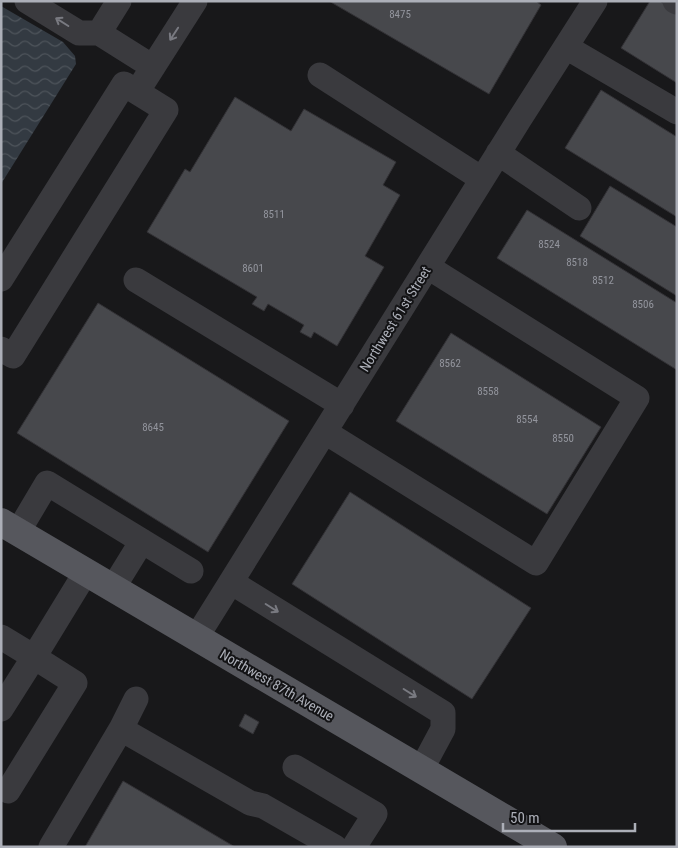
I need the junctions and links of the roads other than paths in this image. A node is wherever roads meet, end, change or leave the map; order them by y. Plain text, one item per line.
1 (27, 1) edge
2 (119, 1) edge
3 (196, 1) edge
4 (592, 2) edge
5 (99, 33) junction
6 (566, 47) junction
7 (153, 68) junction
8 (320, 75) dead end
9 (137, 92) junction
10 (677, 112) edge
11 (498, 153) junction
12 (482, 179) junction
13 (579, 208) dead end
14 (428, 267) junction
15 (1, 279) edge
16 (136, 280) dead end
17 (1, 349) edge
18 (342, 405) junction
19 (324, 432) junction
20 (10, 527) edge
21 (142, 541) junction
22 (191, 571) dead end
23 (86, 572) junction
24 (231, 582) junction
25 (113, 588) junction
26 (1, 637) edge
27 (196, 638) junction
28 (34, 657) junction
29 (136, 699) dead end
30 (1, 709) edge
31 (121, 729) junction
32 (295, 767) dead end
33 (421, 770) junction
34 (8, 791) dead end
35 (547, 845) edge
36 (50, 847) edge
37 (335, 847) edge
38 (354, 847) edge

5 -> 1 street
2 - 5 street
3 -> 7 street
4 - 6 street, Northwest 61st Street
5 - 7 street
6 - 10 street
6 - 11 street, Northwest 61st Street
7 - 9 street
8 - 12 street
9 - 15 street
9 - 17 street
11 - 12 street, Northwest 61st Street
11 - 13 street
12 - 14 street, Northwest 61st Street
14 - 18 street, Northwest 61st Street
14 - 19 street
16 - 18 street
18 - 19 street, Northwest 61st Street
19 - 24 street, Northwest 61st Street
20 - 21 street
20 - 23 main road, Northwest 87th Avenue
21 - 22 street
21 - 25 street
23 - 25 main road, Northwest 87th Avenue
23 - 28 street
24 - 27 street, Northwest 61st Street
24 -> 33 street
25 - 27 main road, Northwest 87th Avenue
26 - 28 street
27 - 33 main road, Northwest 87th Avenue
28 - 30 street
28 - 34 street
29 - 31 street
31 - 36 street
31 - 37 street
32 - 38 street
33 - 35 main road, Northwest 87th Avenue

